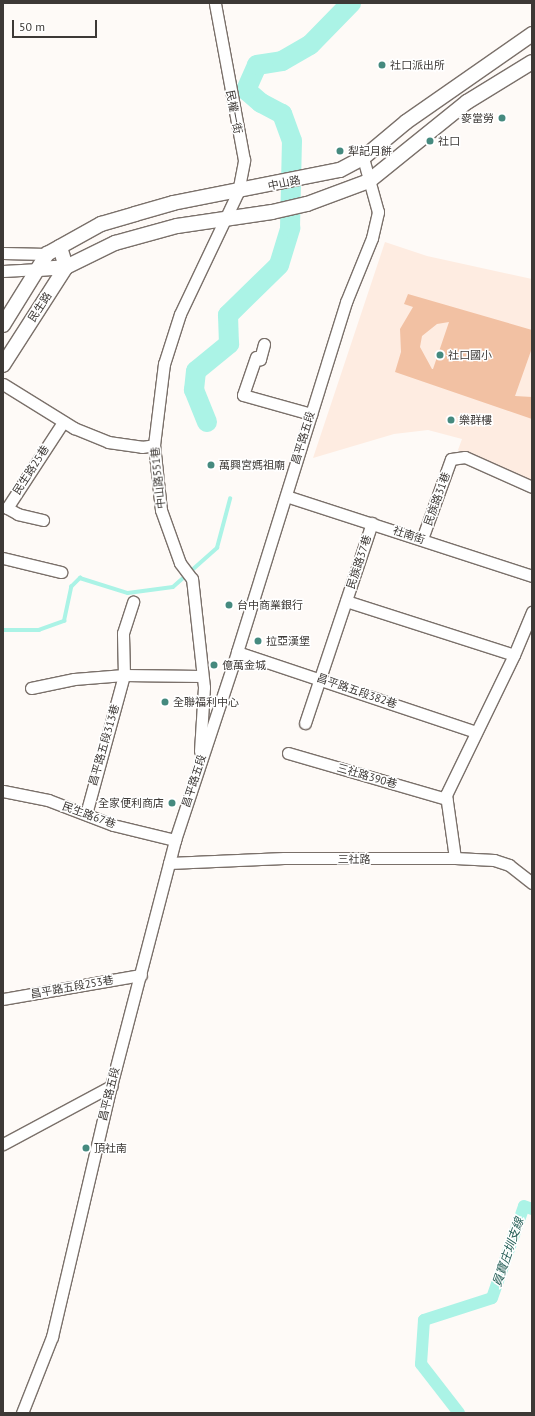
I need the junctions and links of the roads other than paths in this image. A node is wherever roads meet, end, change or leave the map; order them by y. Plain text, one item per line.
1 (215, 3) edge
2 (532, 34) edge
3 (532, 62) edge
4 (363, 158) junction
5 (369, 181) junction
6 (238, 192) junction
7 (225, 219) junction
8 (60, 247) junction
9 (3, 253) edge
10 (47, 254) junction
11 (66, 267) junction
12 (40, 269) junction
13 (3, 271) edge
14 (3, 325) edge
15 (264, 344) dead end
16 (3, 365) edge
17 (3, 384) edge
18 (311, 414) junction
19 (63, 422) junction
20 (154, 445) junction
21 (532, 487) edge
22 (286, 496) junction
23 (43, 520) dead end
24 (372, 523) junction
25 (422, 539) junction
26 (3, 558) edge
27 (61, 572) dead end
28 (532, 576) edge
29 (346, 601) junction
30 (133, 602) dead end
31 (532, 612) edge
32 (237, 652) junction
33 (514, 655) junction
34 (124, 675) junction
35 (201, 676) junction
36 (320, 679) junction
37 (31, 688) dead end
38 (305, 723) dead end
39 (476, 732) junction
40 (288, 753) dead end
41 (198, 767) junction
42 (3, 791) edge
43 (446, 799) junction
44 (86, 814) junction
45 (175, 840) junction
46 (455, 858) junction
47 (169, 863) junction
48 (532, 883) edge
49 (141, 975) junction
50 (3, 999) edge
51 (111, 1086) junction
52 (3, 1144) edge
53 (22, 1413) edge

1 - 6 street, 民權一街
2 - 4 main road, 中山路
3 - 5 main road
4 - 5 street, 昌平路五段
4 - 6 main road, 中山路
5 - 7 main road
5 - 18 street, 昌平路五段
6 - 7 street, 民權一街
6 - 8 main road, 中山路
7 - 11 main road
7 - 20 street, 中山路551巷
8 - 10 main road, 中山路
8 - 11 main road
9 - 10 street, 中山路
10 - 12 main road, 民生路
11 - 12 main road
11 - 16 main road, 民生路
12 - 13 street
12 - 14 main road, 民生路
15 - 18 street
17 - 19 street
18 - 22 street, 昌平路五段
19 - 20 street
19 - 23 street, 民生路25巷
20 - 35 street, 中山路551巷
21 - 25 street, 民族路31巷
22 - 24 street, 社南街
22 - 32 street, 昌平路五段
24 - 25 street, 社南街
24 - 29 street, 民族路37巷
25 - 28 street, 社南街
26 - 27 street
29 - 33 street
29 - 36 street, 民族路37巷
30 - 34 street, 昌平路五段313巷
31 - 33 street
32 - 36 street, 昌平路五段382巷
32 - 41 street, 昌平路五段
33 - 39 street
34 - 35 street
34 - 37 street
34 - 44 street, 昌平路五段313巷
35 - 41 street, 中山路551巷
36 - 38 street, 民族路37巷
36 - 39 street, 昌平路五段382巷
39 - 43 street
40 - 43 street, 三社路390巷
41 - 45 street, 昌平路五段
42 - 44 street, 民生路67巷
43 - 46 street
44 - 45 street, 民生路67巷
45 - 47 street, 昌平路五段
46 - 47 street, 三社路
46 - 48 street, 三社路
47 - 49 street, 昌平路五段
49 - 50 street, 昌平路五段253巷
49 - 51 street, 昌平路五段
51 - 52 street
51 - 53 street, 昌平路五段

